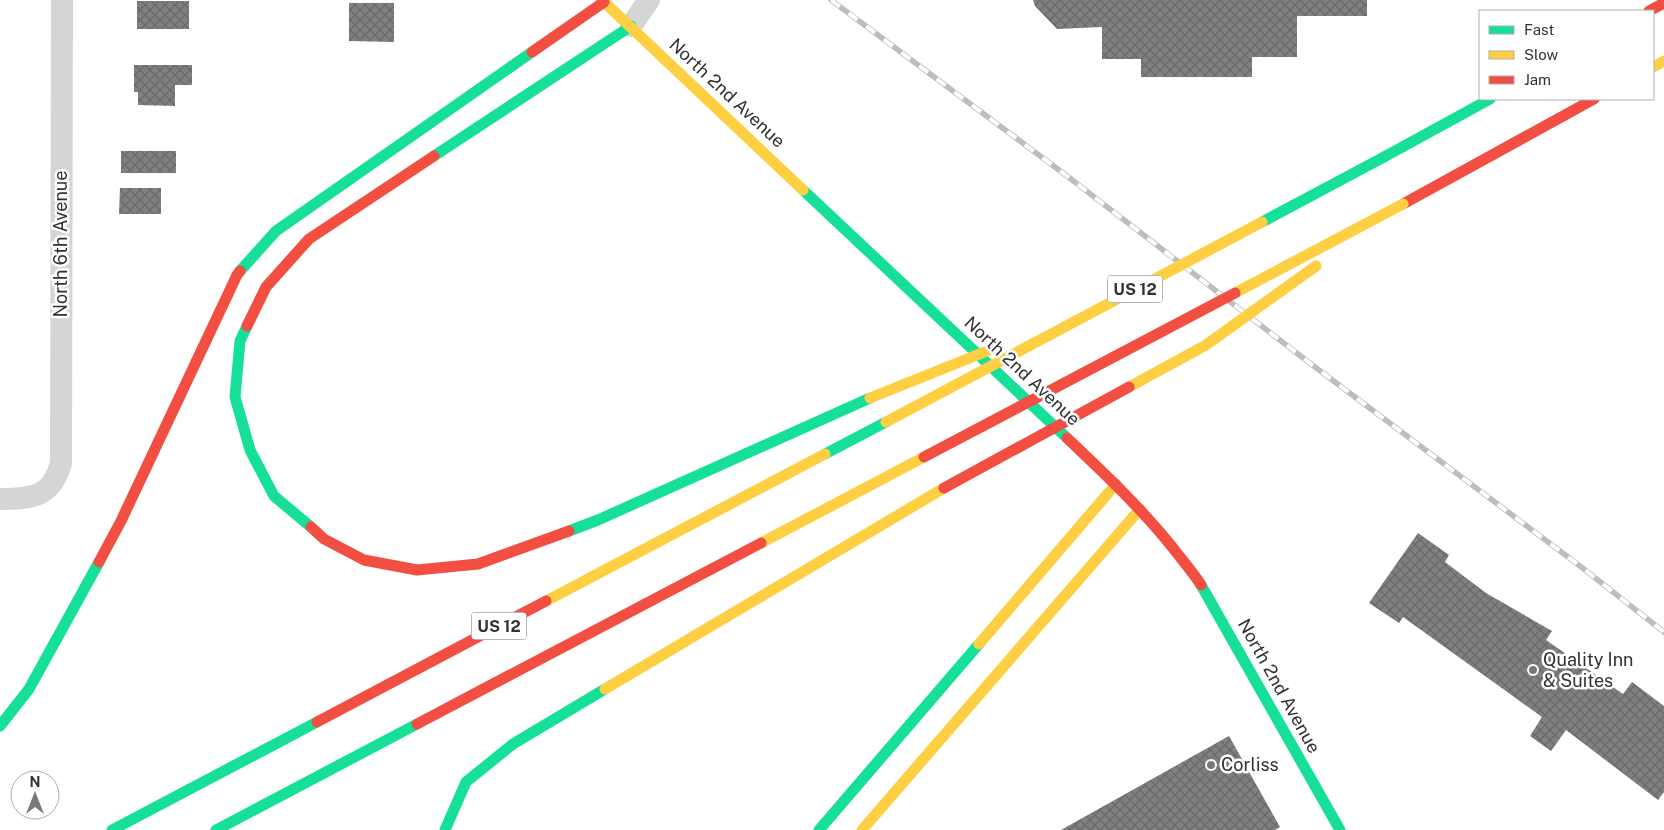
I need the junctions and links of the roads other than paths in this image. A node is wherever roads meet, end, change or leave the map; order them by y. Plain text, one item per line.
1 (62, 0) edge
2 (649, 0) edge
3 (606, 1) edge
4 (1664, 3) edge
5 (1651, 10) edge
6 (631, 26) junction
7 (1488, 100) edge
8 (1592, 100) edge
9 (1402, 204) junction
10 (1116, 299) junction
11 (1025, 336) dead end
12 (998, 347) dead end
13 (1116, 484) junction
14 (0, 499) edge
15 (1140, 509) junction
16 (0, 726) edge
17 (112, 830) edge
18 (216, 830) edge
19 (446, 830) edge
20 (819, 830) edge
21 (862, 830) edge
22 (1340, 830) edge

1 - 14 street, North 6th Avenue
2 - 6 street
3 - 6 main road, North 2nd Avenue
3 - 16 main road
4 - 5 main road
6 - 12 main road, bridge
6 - 13 main road, North 2nd Avenue
7 - 10 main road, US 12, bridge
8 - 9 main road, US 12
9 - 18 main road, US 12, bridge
9 - 19 main road, bridge
10 - 11 main road, bridge
10 - 17 main road, US 12, bridge
13 - 15 main road, North 2nd Avenue
13 - 20 main road
15 - 21 main road
15 - 22 main road, North 2nd Avenue

